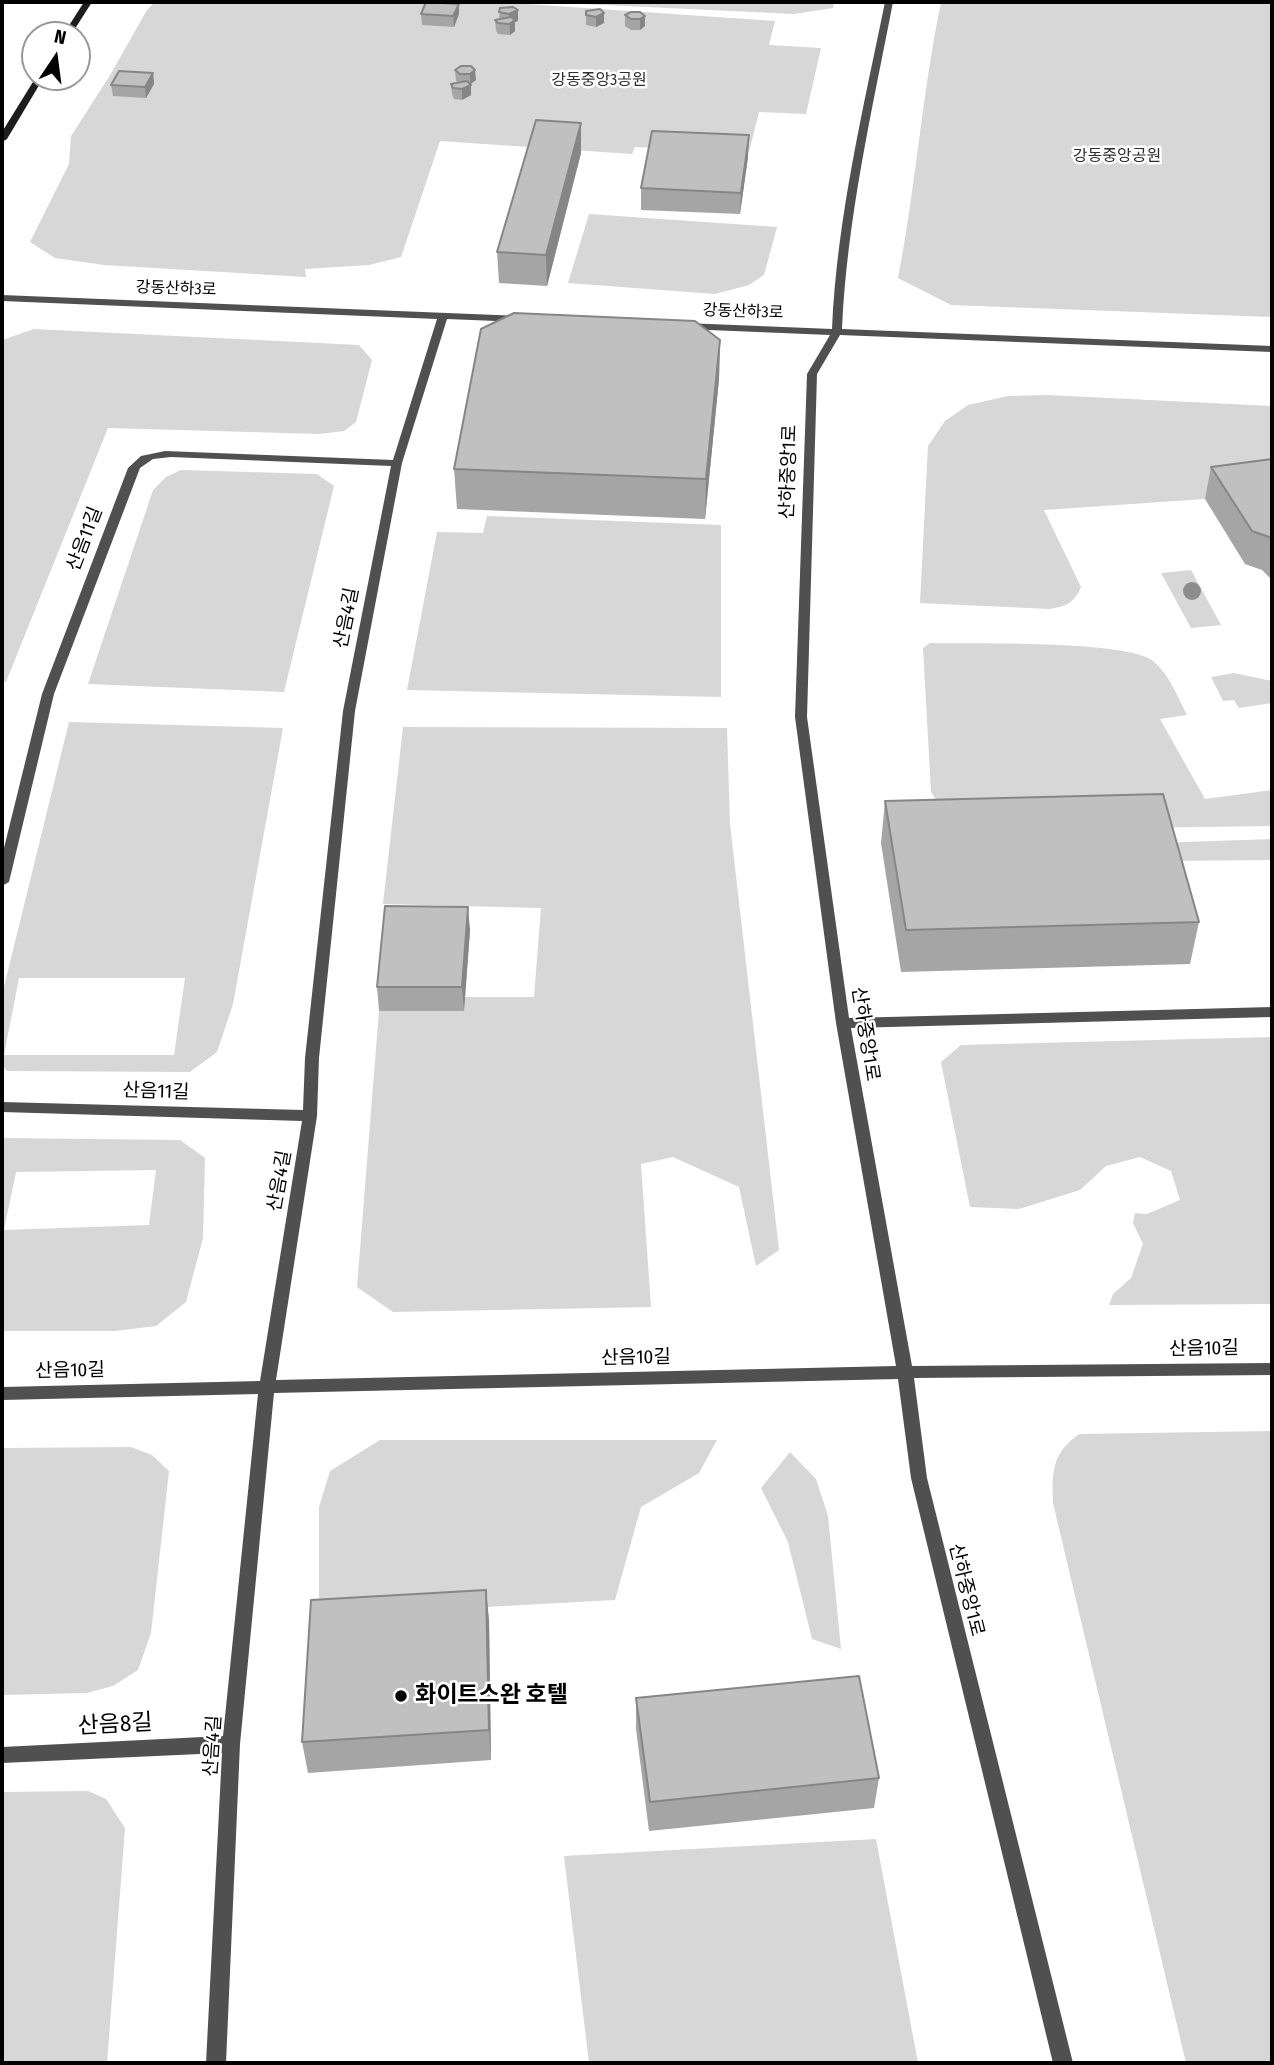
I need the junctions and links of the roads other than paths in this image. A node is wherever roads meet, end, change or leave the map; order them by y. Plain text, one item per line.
1 (88, 2) edge
2 (889, 2) edge
3 (76, 21) edge
4 (31, 91) edge
5 (2, 139) edge
6 (2, 298) edge
7 (443, 316) junction
8 (530, 319) edge
9 (676, 325) edge
10 (837, 332) junction
11 (1272, 349) edge
12 (397, 463) junction
13 (2, 882) edge
14 (1272, 1012) edge
15 (843, 1023) junction
16 (2, 1107) edge
17 (310, 1116) junction
18 (1272, 1369) edge
19 (905, 1372) junction
20 (267, 1388) junction
21 (2, 1393) edge
22 (231, 1744) junction
23 (2, 1755) edge
24 (216, 2063) edge
25 (1063, 2063) edge

1 - 3 main road
2 - 10 street, 산하중앙1로
4 - 5 main road
6 - 7 street, 강동산하3로
7 - 8 street, 강동산하3로
7 - 12 street, 산음4길
9 - 10 street, 강동산하3로
10 - 11 street, 강동산하3로
10 - 15 street, 산하중앙1로
12 - 13 street, 산음11길
12 - 17 street, 산음4길
14 - 15 street
15 - 19 street, 산하중앙1로
16 - 17 street, 산음11길
17 - 20 street, 산음4길
18 - 19 street, 산음10길
19 - 20 street, 산음10길
19 - 25 street, 산하중앙1로
20 - 21 street, 산음10길
20 - 22 street, 산음4길
22 - 23 street, 산음8길
22 - 24 street, 산음4길

